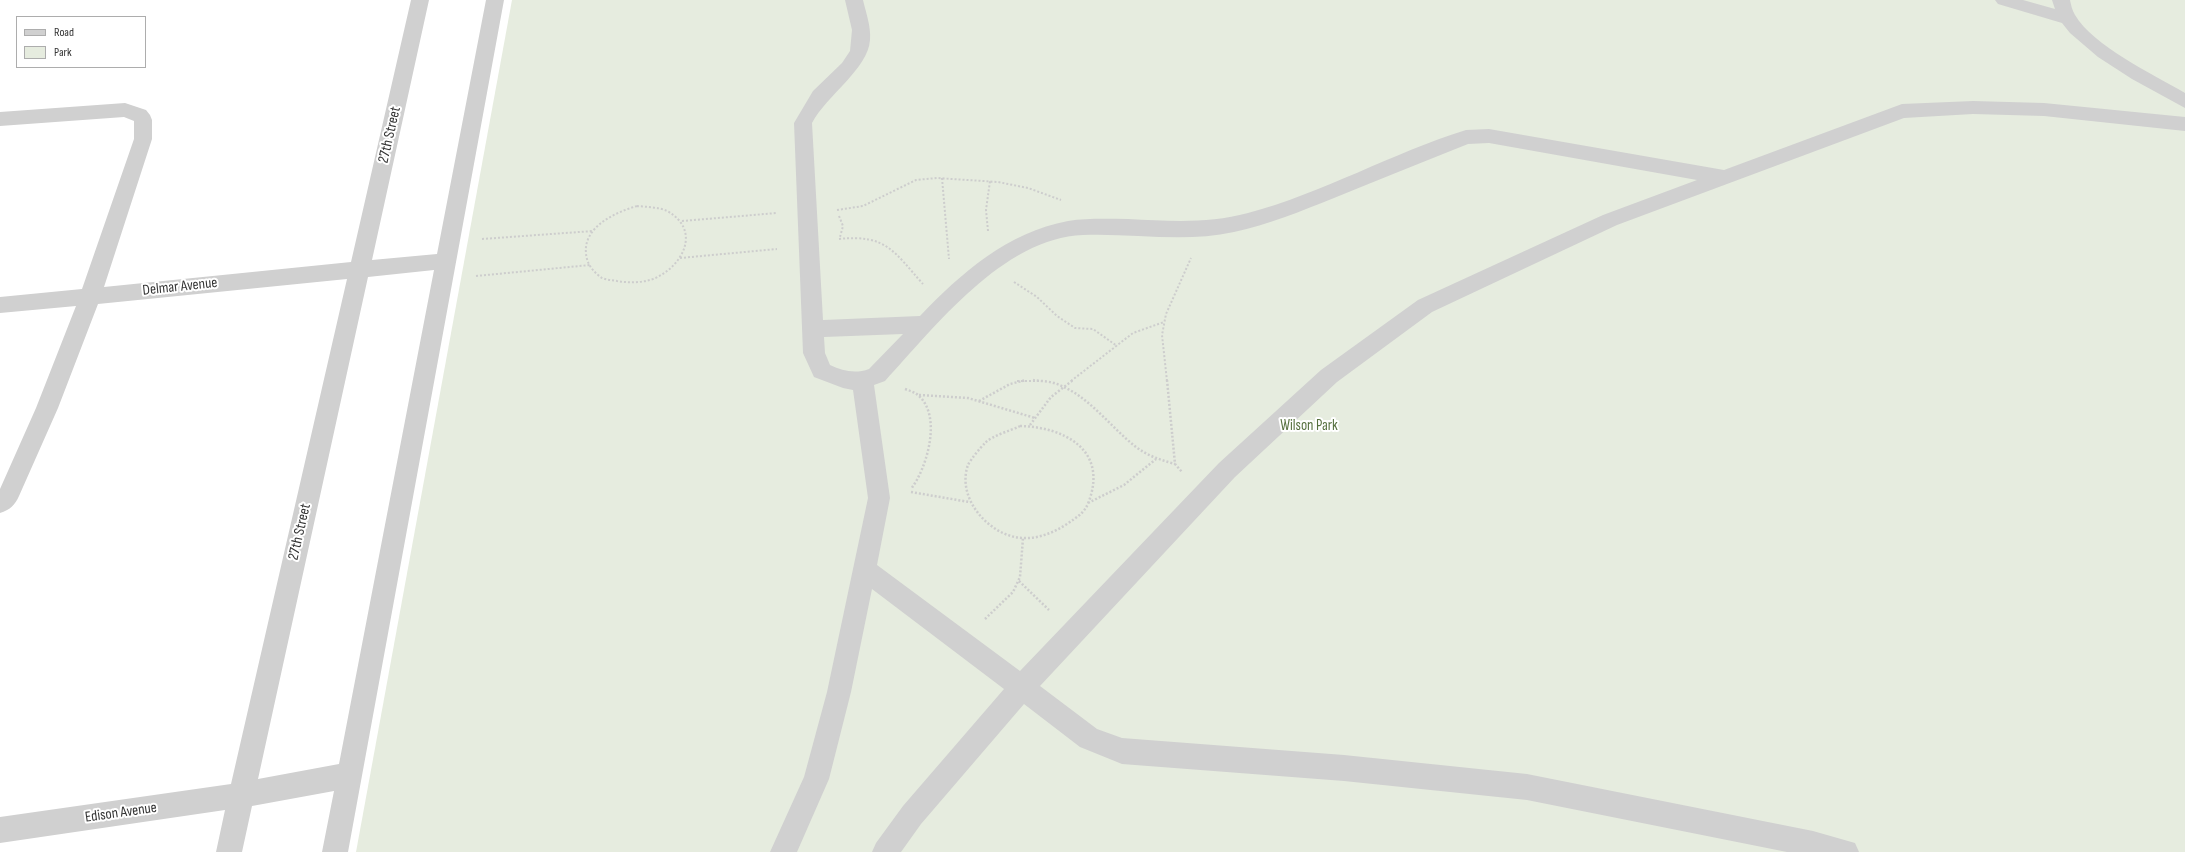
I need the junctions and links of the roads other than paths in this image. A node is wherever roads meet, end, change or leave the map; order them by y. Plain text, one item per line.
1 (420, 0) edge
2 (495, 0) edge
3 (854, 0) edge
4 (2004, 0) edge
5 (2061, 0) edge
6 (2068, 18) junction
7 (2185, 101) edge
8 (0, 119) edge
9 (2185, 124) edge
10 (1724, 177) junction
11 (446, 260) junction
12 (359, 270) junction
13 (90, 296) junction
14 (0, 305) edge
15 (926, 324) junction
16 (813, 329) junction
17 (870, 378) junction
18 (0, 503) edge
19 (864, 569) junction
20 (1022, 687) junction
21 (349, 775) junction
22 (242, 795) junction
23 (0, 830) edge
24 (230, 852) edge
25 (335, 852) edge
26 (783, 852) edge
27 (885, 852) edge
28 (1846, 852) edge

1 - 12 street, 27th Street
2 - 11 street
3 - 16 street
4 - 6 street
5 - 6 street
6 - 7 street
8 - 13 street
9 - 10 street
10 - 15 street
10 - 20 street
11 - 12 street
11 - 21 street
12 - 13 street, Delmar Avenue
12 - 22 street, 27th Street
13 - 14 street, Delmar Avenue
13 - 18 street
15 - 16 street
15 - 17 street
16 - 17 street
17 - 19 street
19 - 20 street
19 - 26 street
20 - 27 street
20 - 28 street
21 - 22 street
21 - 25 street
22 - 23 street, Edison Avenue
22 - 24 street, 27th Street

